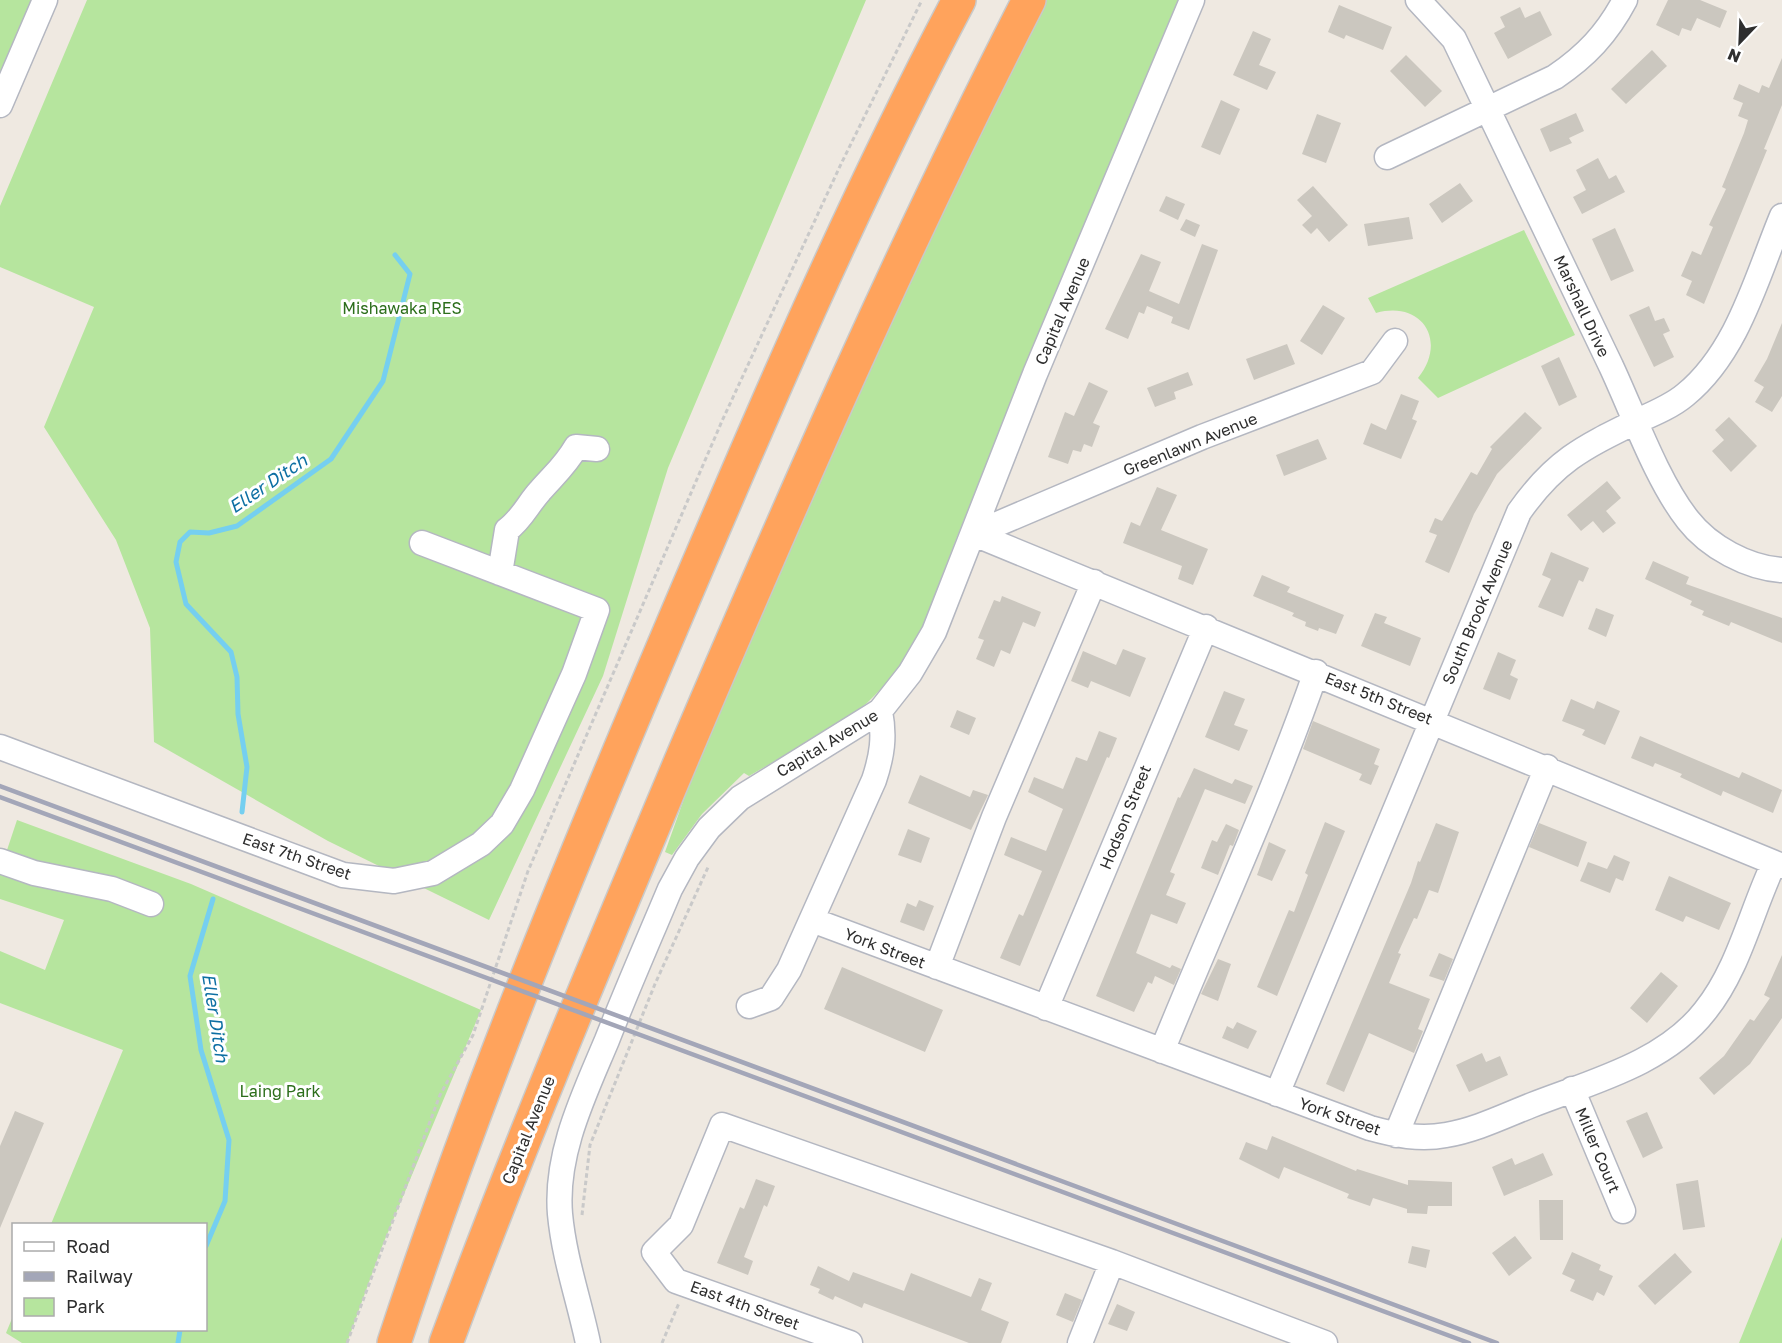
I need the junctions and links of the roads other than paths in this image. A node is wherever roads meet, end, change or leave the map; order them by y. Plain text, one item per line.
1 (45, 0) edge
2 (959, 0) edge
3 (1029, 0) edge
4 (1192, 0) edge
5 (1419, 0) edge
6 (1625, 0) edge
7 (0, 105) edge
8 (1488, 108) junction
9 (1387, 157) dead end
10 (1782, 216) edge
11 (1395, 341) dead end
12 (1636, 422) junction
13 (597, 449) dead end
14 (974, 534) junction
15 (422, 543) dead end
16 (1782, 570) edge
17 (500, 573) junction
18 (1094, 582) junction
19 (1206, 627) junction
20 (1316, 672) junction
21 (880, 711) junction
22 (1433, 720) junction
23 (0, 747) edge
24 (1547, 767) junction
25 (0, 861) edge
26 (1778, 864) edge
27 (151, 904) dead end
28 (812, 920) junction
29 (937, 967) junction
30 (749, 1006) dead end
31 (1046, 1008) junction
32 (1162, 1051) junction
33 (1572, 1089) junction
34 (1277, 1094) junction
35 (1396, 1135) junction
36 (1623, 1211) dead end
37 (1112, 1262) junction
38 (394, 1343) edge
39 (446, 1343) edge
40 (588, 1343) edge
41 (850, 1343) edge
42 (1080, 1343) edge
43 (1325, 1343) edge

1 - 7 street
2 - 38 highway
3 - 39 highway, Capital Avenue
4 - 14 street, Capital Avenue
5 - 8 street, Marshall Drive
6 - 8 street
8 - 9 street
8 - 12 street, Marshall Drive
10 - 12 street, South Brook Avenue
11 - 14 street, Greenlawn Avenue
12 - 16 street, Marshall Drive
12 - 22 street, South Brook Avenue
13 - 17 street
14 - 18 street, East 5th Street
14 - 21 street, Capital Avenue
15 - 17 street
17 - 23 street, East 7th Street
18 - 19 street, East 5th Street
18 - 29 street
19 - 20 street, East 5th Street
19 - 31 street, Hodson Street
20 - 22 street, East 5th Street
20 - 32 street
21 - 28 street
21 - 40 street, Capital Avenue
22 - 24 street, East 5th Street
22 - 34 street, South Brook Avenue
24 - 26 street, East 5th Street
24 - 35 street
25 - 27 street
26 - 33 street, York Street
28 - 29 street, York Street
28 - 30 street
29 - 31 street, York Street
31 - 32 street, York Street
32 - 34 street, York Street
33 - 35 street, York Street
33 - 36 street, Miller Court
34 - 35 street, York Street
37 - 41 street, East 4th Street
37 - 42 street
37 - 43 street

